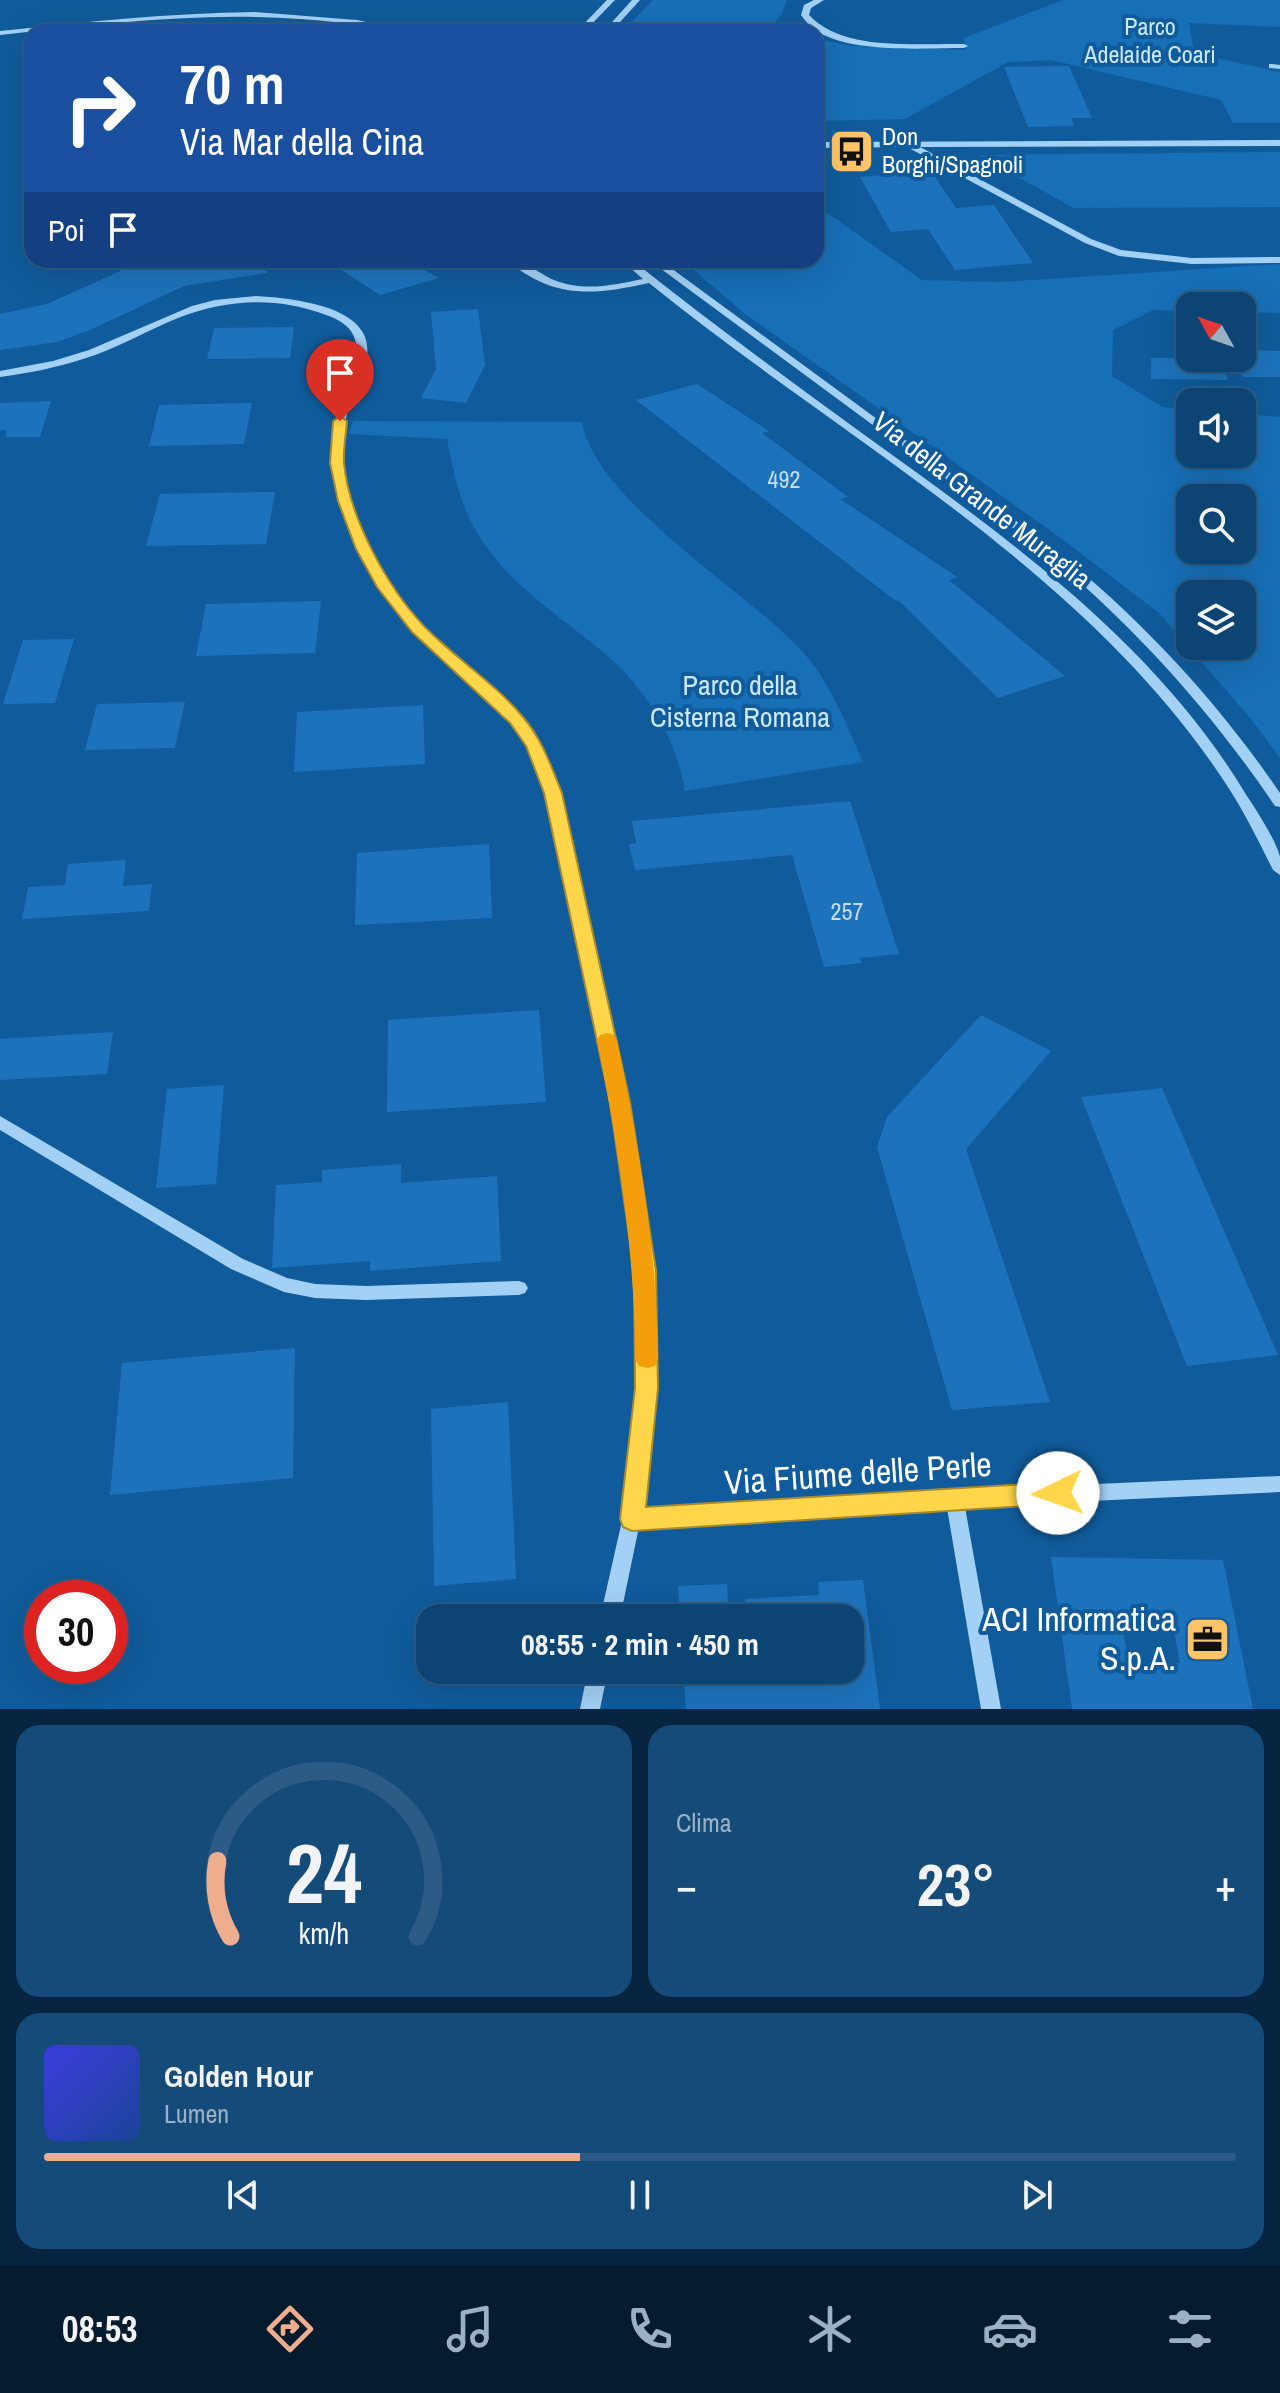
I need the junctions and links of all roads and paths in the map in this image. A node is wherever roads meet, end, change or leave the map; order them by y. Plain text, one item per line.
1 (611, 0) edge
2 (636, 0) edge
3 (820, 0) edge
4 (88, 24) edge
5 (361, 24) edge
6 (588, 24) edge
7 (614, 24) edge
8 (812, 24) edge
9 (24, 31) edge
10 (824, 31) edge
11 (0, 33) edge
12 (964, 46) dead end
13 (1280, 143) edge
14 (824, 145) edge
15 (910, 146) junction
16 (1280, 260) edge
17 (524, 268) edge
18 (636, 268) edge
19 (665, 268) edge
20 (651, 280) junction
21 (0, 374) edge
22 (1280, 803) edge
23 (1280, 870) edge
24 (0, 1122) edge
25 (519, 1288) dead end
26 (1280, 1484) edge
27 (955, 1501) junction
28 (632, 1519) junction
29 (613, 1604) edge
30 (595, 1684) edge
31 (590, 1709) edge
32 (991, 1709) edge

1 - 6 street
2 - 7 street
3 - 8 street
4 - 5 street
9 - 11 street
10 - 12 street
13 - 15 street
14 - 15 street
15 - 16 street
17 - 20 street
18 - 20 street, Via della Grande Muraglia
19 - 22 street, Via della Grande Muraglia
20 - 23 street, Via della Grande Muraglia
21 - 28 street
24 - 25 street
26 - 27 street, Via Fiume delle Perle
27 - 28 street, Via Fiume delle Perle
27 - 32 street
28 - 29 street
30 - 31 street

